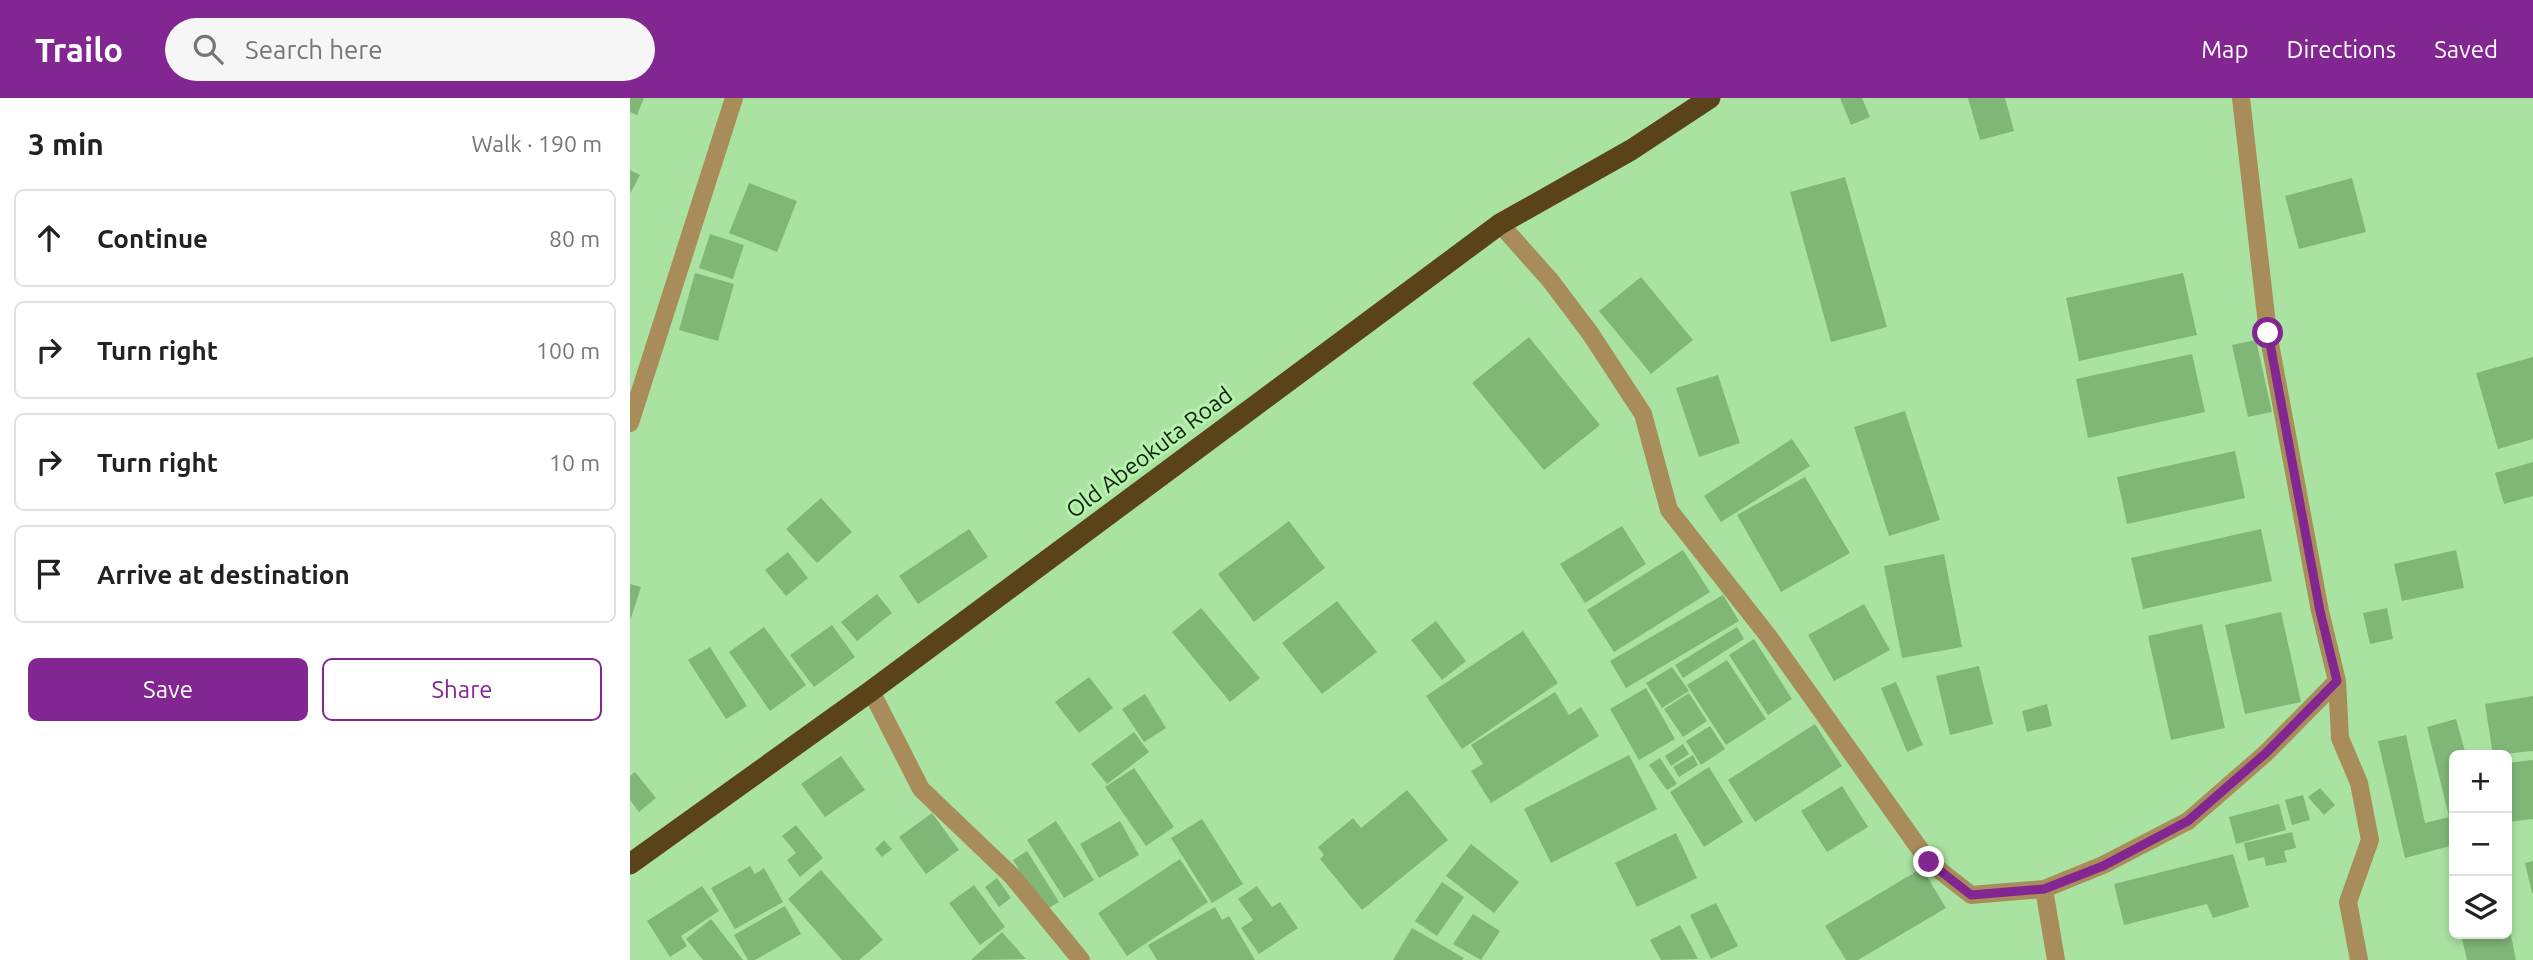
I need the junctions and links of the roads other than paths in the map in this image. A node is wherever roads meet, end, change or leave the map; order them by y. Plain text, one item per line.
1 (734, 98) edge
2 (1710, 98) edge
3 (2241, 98) edge
4 (1500, 224) junction
5 (630, 423) edge
6 (2337, 681) junction
7 (871, 691) junction
8 (630, 864) edge
9 (2044, 889) junction
10 (1081, 960) edge
11 (2056, 960) edge
12 (2359, 960) edge

1 - 5 street
2 - 4 highway, Old Abeokuta Road
3 - 6 street
4 - 7 highway, Old Abeokuta Road
4 - 9 street
6 - 9 street
6 - 12 street
7 - 8 highway, Old Abeokuta Road
7 - 10 street
9 - 11 street

